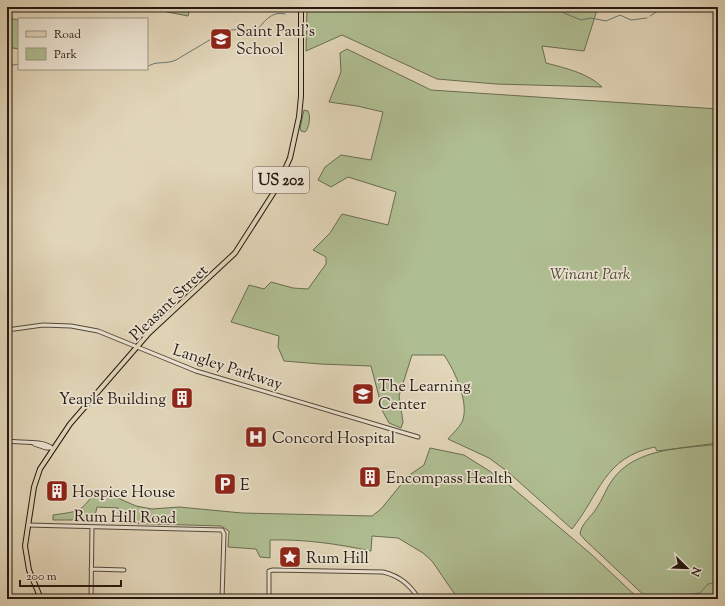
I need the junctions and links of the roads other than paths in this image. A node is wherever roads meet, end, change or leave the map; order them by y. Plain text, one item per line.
1 (301, 7) edge
2 (7, 330) edge
3 (138, 346) junction
4 (418, 437) dead end
5 (7, 441) edge
6 (52, 448) junction
7 (28, 525) junction
8 (92, 527) junction
9 (91, 569) junction
10 (124, 570) dead end
11 (41, 599) edge
12 (91, 599) edge
13 (222, 599) edge
14 (269, 599) edge
15 (419, 599) edge

1 - 3 main road, Pleasant Street / US 202
2 - 3 street, Langley Parkway
3 - 4 street, Langley Parkway
3 - 6 main road, Pleasant Street / US 202
5 - 6 street
6 - 7 main road, Pleasant Street / US 202
7 - 8 street, Rum Hill Road
7 - 11 main road, Pleasant Street / US 202
8 - 9 street
8 - 13 street, Rum Hill Road
9 - 10 street
9 - 12 street
14 - 15 street

